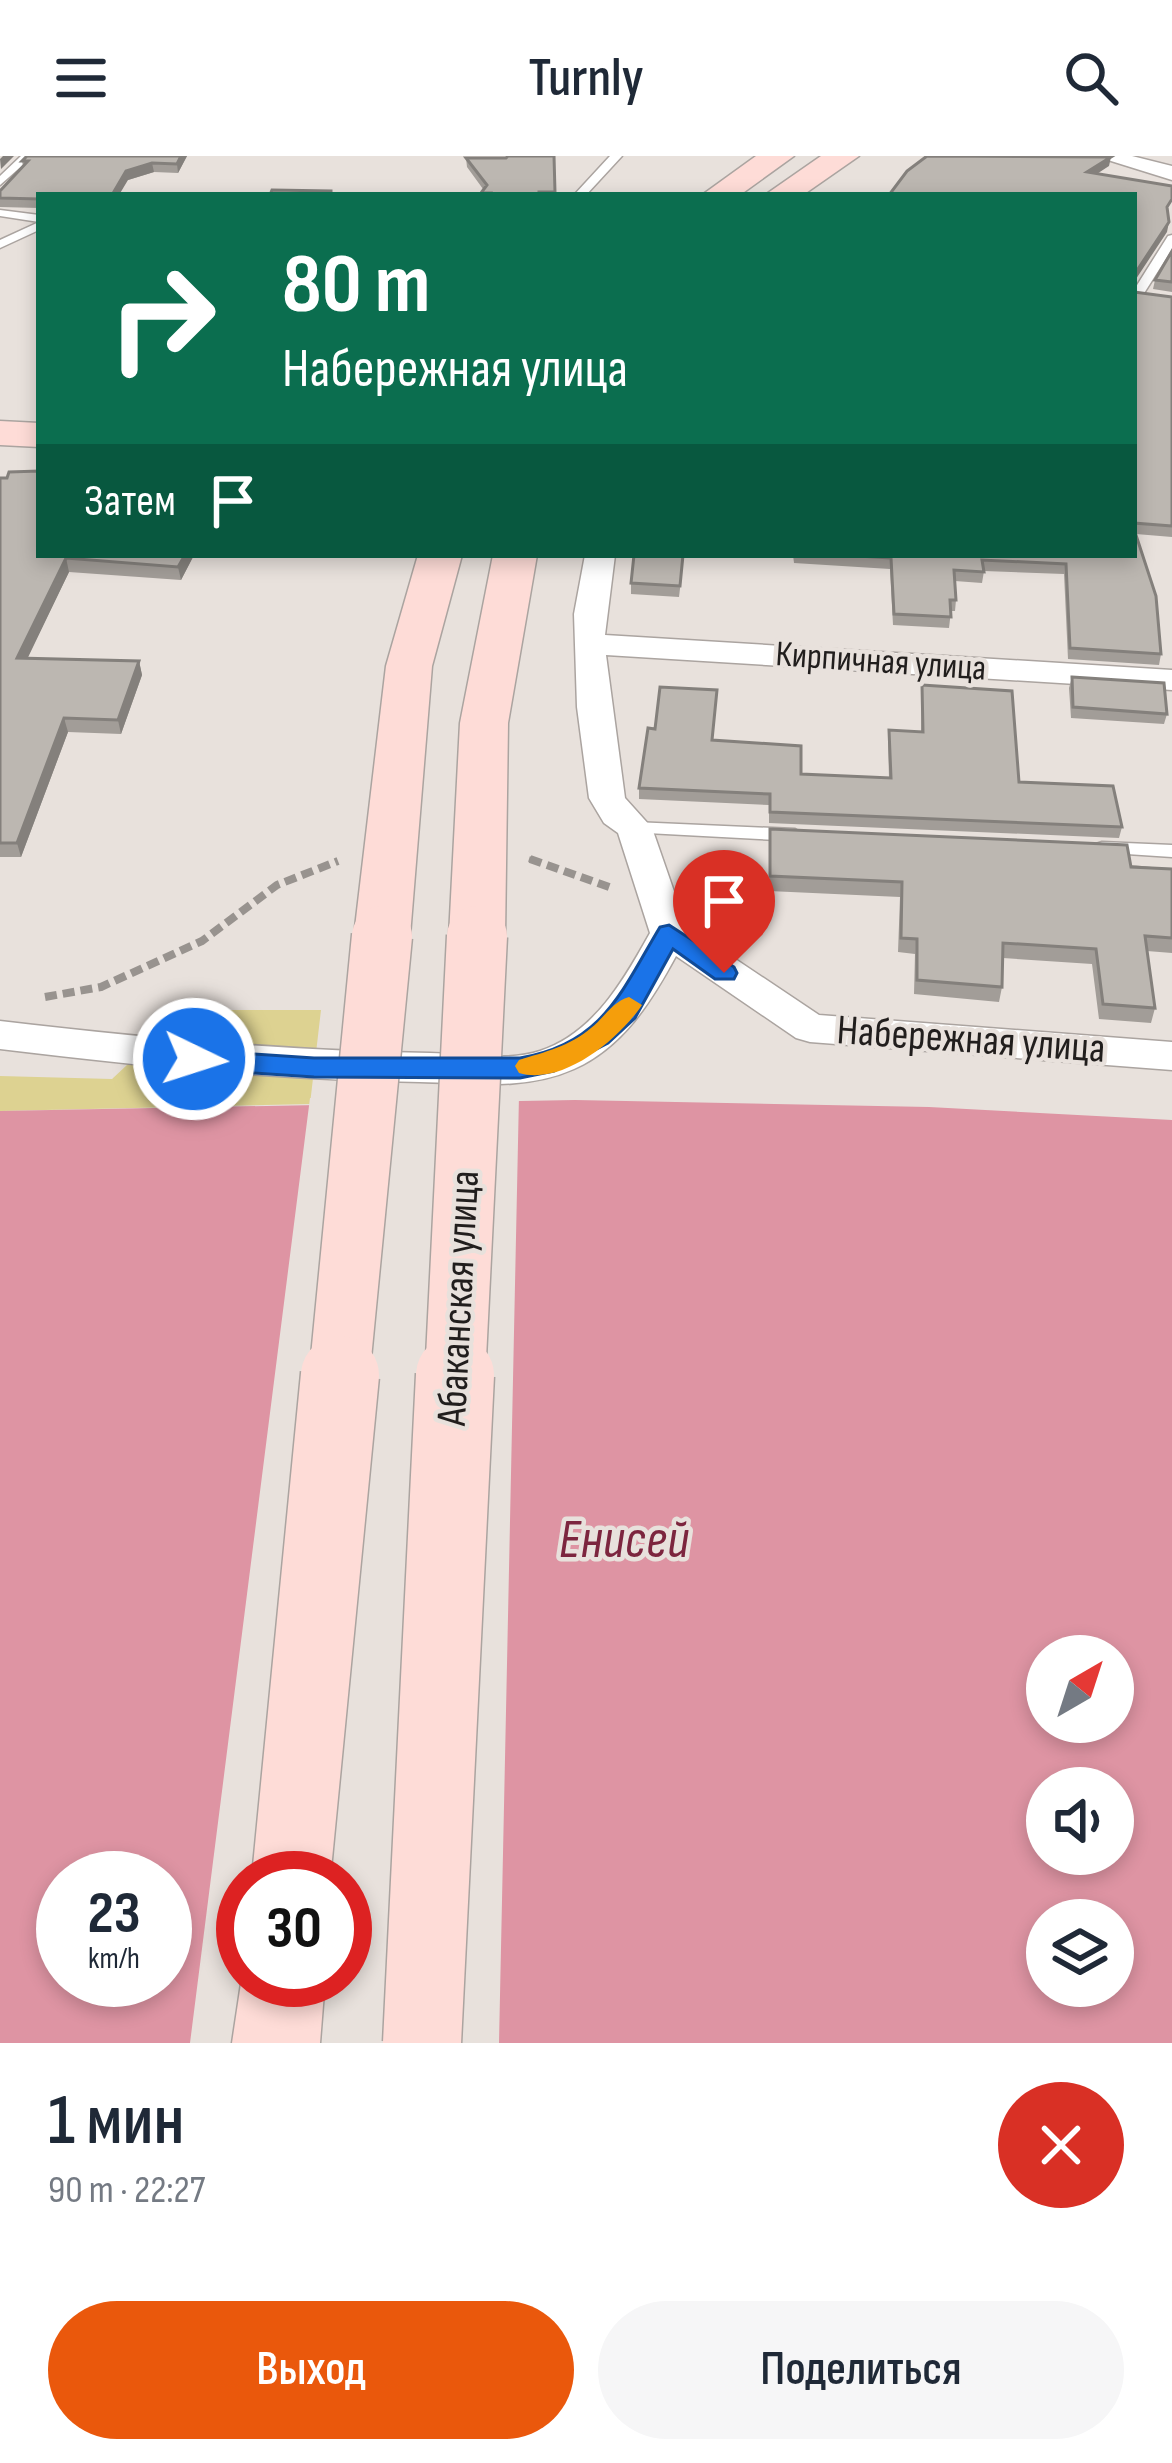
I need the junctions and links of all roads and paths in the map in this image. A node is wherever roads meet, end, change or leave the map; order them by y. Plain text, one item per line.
1 (27, 156) edge
2 (616, 156) edge
3 (778, 156) edge
4 (844, 156) edge
5 (1106, 156) edge
6 (1172, 172) edge
7 (0, 182) edge
8 (583, 192) edge
9 (723, 192) edge
10 (786, 192) edge
11 (0, 213) edge
12 (36, 225) edge
13 (36, 225) edge
14 (36, 226) edge
15 (0, 230) edge
16 (1172, 239) edge
17 (0, 244) edge
18 (1137, 292) edge
19 (1137, 295) edge
20 (1154, 298) edge
21 (0, 433) edge
22 (36, 435) edge
23 (439, 558) edge
24 (514, 558) edge
25 (599, 558) edge
26 (590, 644) junction
27 (1172, 680) edge
28 (634, 828) junction
29 (821, 836) edge
30 (1078, 848) edge
31 (1172, 851) edge
32 (517, 855) dead end
33 (351, 856) dead end
34 (631, 894) dead end
35 (669, 933) junction
36 (40, 998) dead end
37 (0, 1035) edge
38 (1172, 1056) edge
39 (295, 1851) edge
40 (279, 2007) edge
41 (276, 2043) edge
42 (422, 2043) edge

1 - 7 lane
2 - 8 lane
3 - 9 main road
4 - 10 main road
5 - 6 street
11 - 12 lane
13 - 15 lane
14 - 17 lane
16 - 18 lane
19 - 20 lane
21 - 22 main road
23 - 39 main road, bridge
24 - 42 main road, Абаканская улица, bridge
25 - 26 street
26 - 27 street, Кирпичная улица
26 - 28 street
28 - 29 lane
28 - 35 street
30 - 31 lane
32 - 34 path
33 - 36 path
35 - 37 street
35 - 38 street, Набережная улица
40 - 41 main road

